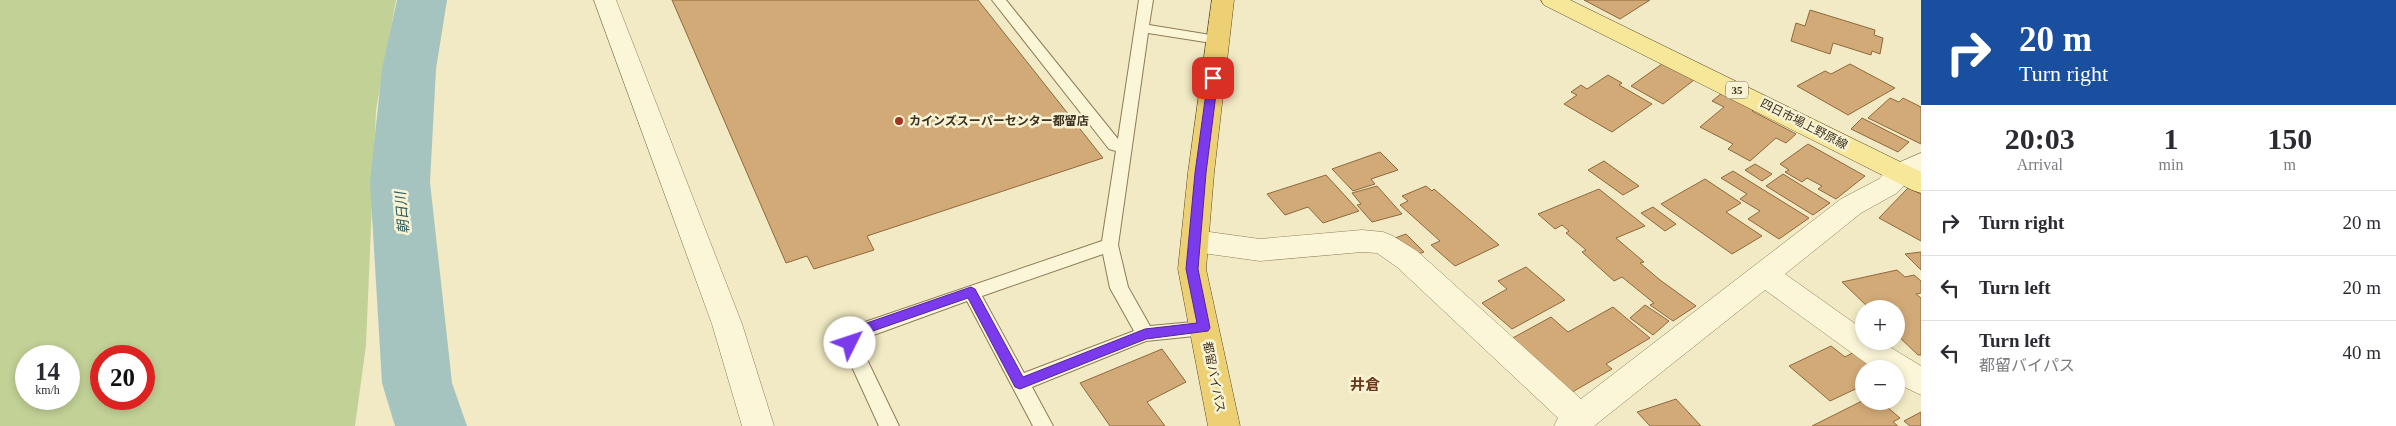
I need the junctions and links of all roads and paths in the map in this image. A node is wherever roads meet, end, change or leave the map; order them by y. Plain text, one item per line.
1 (605, 0) edge
2 (1000, 0) edge
3 (1146, 0) edge
4 (1223, 0) edge
5 (1552, 0) edge
6 (1142, 28) junction
7 (1218, 40) junction
8 (1124, 148) junction
9 (1914, 172) edge
10 (1195, 241) junction
11 (1110, 245) junction
12 (1764, 274) junction
13 (971, 292) junction
14 (1204, 328) junction
15 (1145, 334) junction
16 (1921, 382) edge
17 (1020, 384) junction
18 (1575, 422) edge
19 (758, 426) edge
20 (889, 426) edge
21 (1043, 426) edge
22 (1224, 426) edge

1 - 19 street
2 - 8 lane
3 - 6 lane
4 - 7 highway, 都留バイパス
5 - 9 main road, 四日市場上野原線 / 35
6 - 7 lane
6 - 8 lane
7 - 10 highway, 都留バイパス
8 - 11 lane
9 - 12 street
10 - 14 highway, 都留バイパス
10 - 18 street
11 - 13 lane
11 - 15 lane
12 - 16 street
12 - 18 street
13 - 17 lane
13 - 20 lane
14 - 15 lane
14 - 22 highway, 都留バイパス
15 - 17 lane
17 - 21 lane

